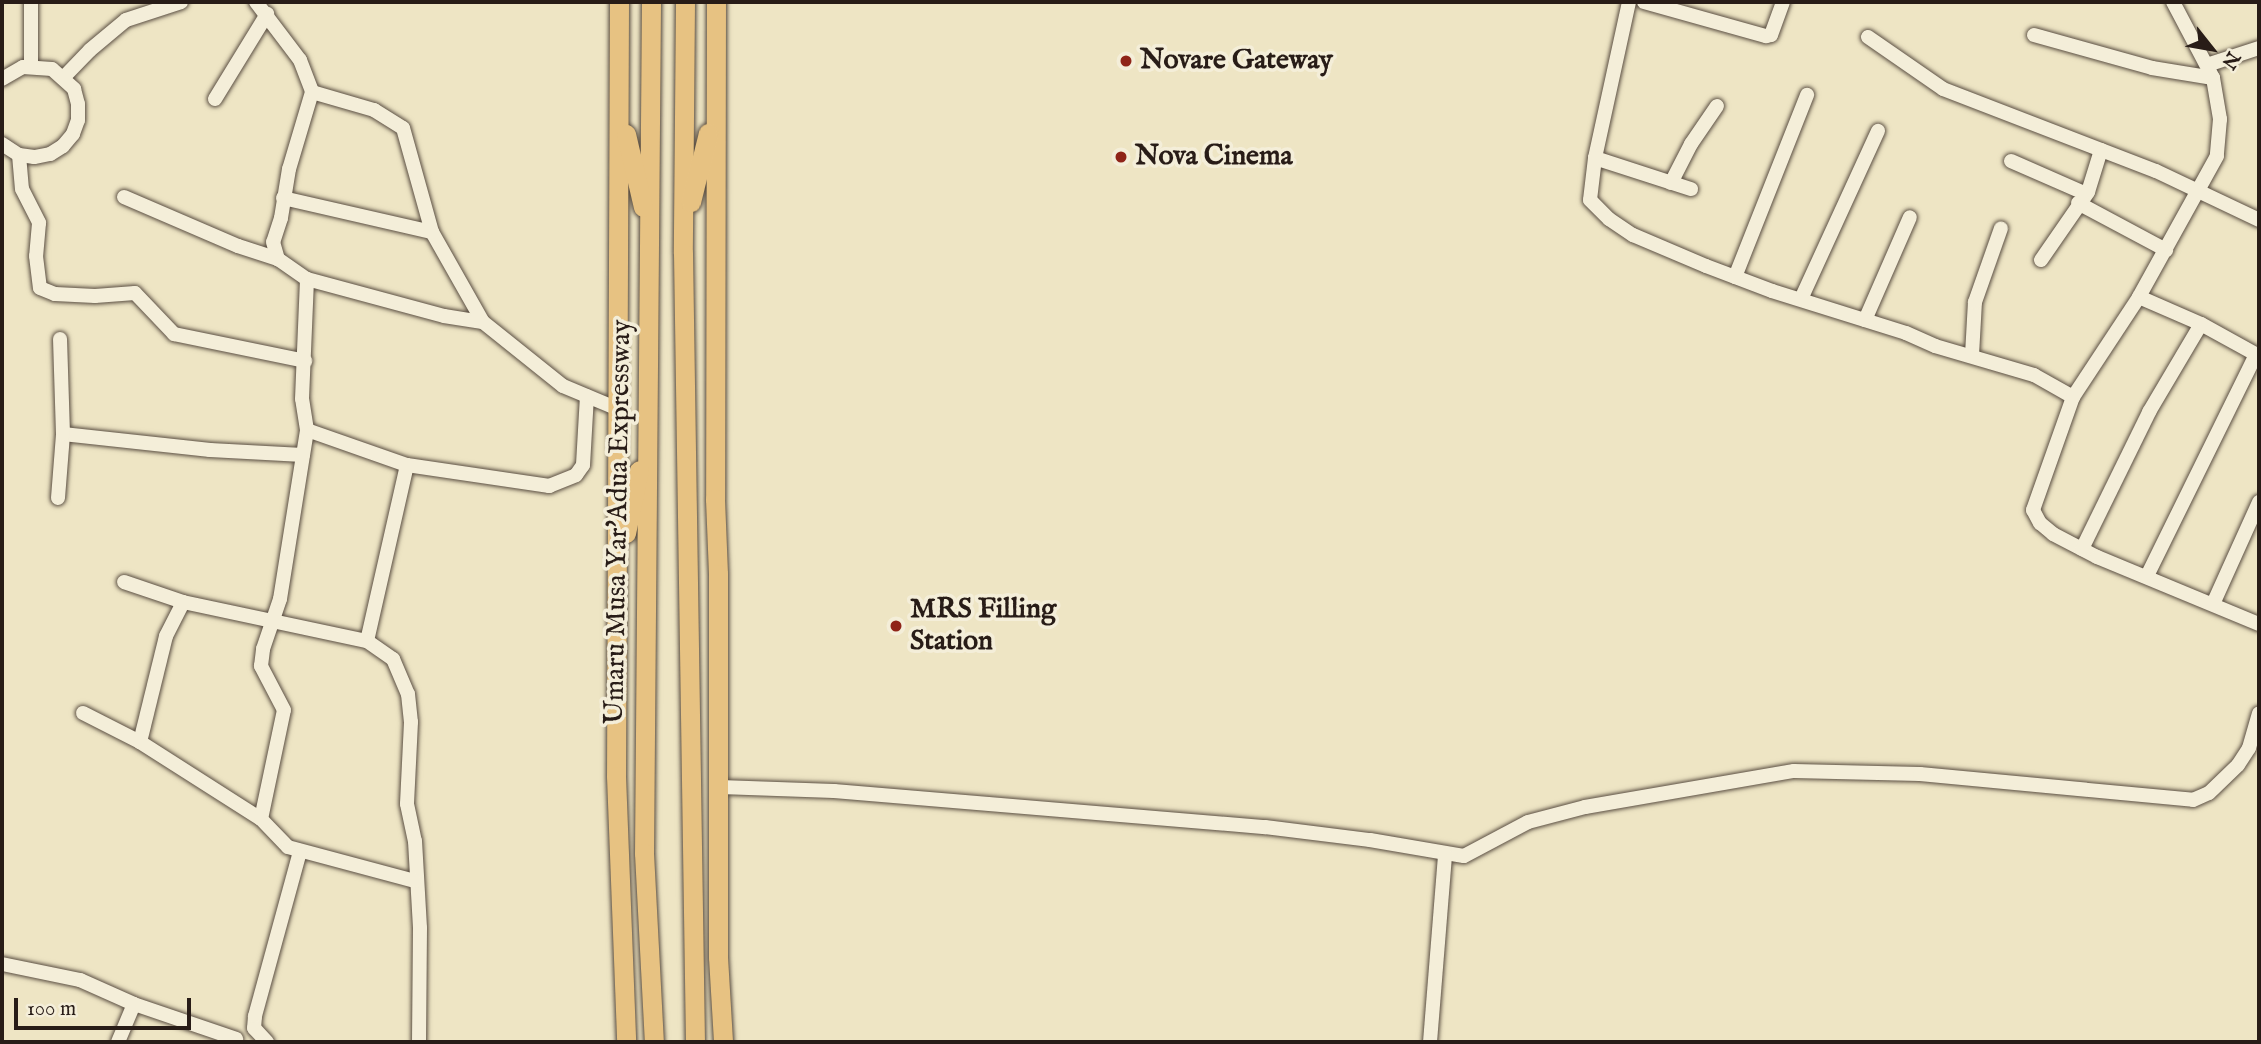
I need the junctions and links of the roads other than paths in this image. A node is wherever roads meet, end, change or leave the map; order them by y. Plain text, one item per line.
1 (31, 2) edge
2 (181, 2) edge
3 (256, 2) edge
4 (619, 2) edge
5 (651, 2) edge
6 (685, 2) edge
7 (716, 2) edge
8 (1629, 2) edge
9 (1644, 2) edge
10 (1783, 2) edge
11 (2173, 2) edge
12 (267, 14) junction
13 (2034, 35) dead end
14 (1868, 37) dead end
15 (2259, 48) edge
16 (31, 66) junction
17 (2210, 72) junction
18 (64, 77) junction
19 (2, 79) edge
20 (312, 92) junction
21 (1807, 95) dead end
22 (215, 99) dead end
23 (716, 101) junction
24 (619, 102) junction
25 (1717, 106) dead end
26 (1878, 131) dead end
27 (2, 144) edge
28 (2101, 150) junction
29 (19, 155) junction
30 (1595, 158) junction
31 (2011, 161) dead end
32 (1671, 183) junction
33 (1691, 190) dead end
34 (2199, 192) junction
35 (124, 197) dead end
36 (283, 198) junction
37 (2082, 198) junction
38 (1910, 217) dead end
39 (2259, 220) edge
40 (2001, 228) dead end
41 (432, 232) junction
42 (683, 234) junction
43 (650, 238) junction
44 (2166, 250) junction
45 (278, 259) junction
46 (2041, 260) dead end
47 (1735, 277) junction
48 (307, 279) junction
49 (2139, 297) junction
50 (1801, 299) junction
51 (1866, 320) junction
52 (483, 322) junction
53 (2201, 324) junction
54 (60, 339) dead end
55 (1972, 355) junction
56 (2258, 355) edge
57 (305, 361) junction
58 (587, 396) junction
59 (2073, 397) junction
60 (618, 409) junction
61 (648, 424) junction
62 (307, 430) junction
63 (63, 434) junction
64 (685, 444) junction
65 (303, 455) junction
66 (407, 465) junction
67 (58, 498) dead end
68 (2259, 502) edge
69 (2082, 549) junction
70 (718, 574) junction
71 (2147, 576) junction
72 (617, 578) junction
73 (124, 582) dead end
74 (183, 601) junction
75 (2213, 604) junction
76 (272, 619) junction
77 (2259, 624) edge
78 (367, 641) junction
79 (83, 713) dead end
80 (2259, 713) edge
81 (140, 742) junction
82 (719, 787) junction
83 (261, 819) junction
84 (300, 851) junction
85 (1445, 854) junction
86 (415, 881) junction
87 (2, 964) edge
88 (134, 1004) junction
89 (254, 1028) junction
90 (236, 1041) edge
91 (118, 1042) edge
92 (267, 1042) edge
93 (419, 1042) edge
94 (626, 1042) edge
95 (654, 1042) edge
96 (695, 1042) edge
97 (723, 1042) edge
98 (1430, 1042) edge

1 - 16 street
2 - 18 street
3 - 12 street
4 - 24 highway, Umaru Musa Yar'Adua Expressway
5 - 43 highway, Umaru Musa Yar'Adua Expressway
6 - 42 highway
7 - 23 highway
8 - 30 street
9 - 10 street
11 - 17 street
12 - 20 street
12 - 22 street
13 - 17 street
14 - 28 street
15 - 17 street
16 - 18 street
16 - 19 street
17 - 34 street
18 - 29 street
20 - 36 street
20 - 41 street
21 - 47 street
23 - 42 highway
23 - 70 highway
24 - 43 highway
24 - 60 highway, Umaru Musa Yar'Adua Expressway
25 - 32 street
26 - 50 street
27 - 29 street
28 - 34 street
28 - 37 street
29 - 57 street
30 - 32 street
30 - 47 street
31 - 37 street
32 - 33 street
34 - 39 street
34 - 44 street
35 - 45 street
36 - 41 street
36 - 45 street
37 - 44 street
37 - 46 street
38 - 51 street
40 - 55 street
41 - 52 street
42 - 64 highway
43 - 61 highway, Umaru Musa Yar'Adua Expressway
44 - 49 street
45 - 48 street
47 - 50 street
48 - 52 street
48 - 57 street
49 - 53 street
49 - 59 street
50 - 51 street
51 - 55 street
52 - 58 street
53 - 56 street
53 - 69 street
54 - 63 street
55 - 59 street
56 - 71 street
57 - 62 street
58 - 60 street
58 - 66 street
59 - 69 street
60 - 72 highway, Umaru Musa Yar'Adua Expressway
61 - 72 highway
61 - 95 highway, Umaru Musa Yar'Adua Expressway
62 - 65 street
62 - 66 street
63 - 65 street
63 - 67 street
64 - 70 highway
64 - 96 highway
65 - 76 street
66 - 78 street
68 - 75 street
69 - 71 street
70 - 82 highway
71 - 75 street
72 - 94 highway, Umaru Musa Yar'Adua Expressway
73 - 74 street
74 - 76 street
74 - 81 street
75 - 77 street
76 - 78 street
76 - 83 street
78 - 86 street
79 - 81 street
80 - 85 street
81 - 83 street
82 - 85 street
82 - 97 highway
83 - 84 street
84 - 86 street
84 - 89 street
85 - 98 street
86 - 93 street
87 - 88 street
88 - 90 street
88 - 91 street
89 - 90 street
89 - 92 street

